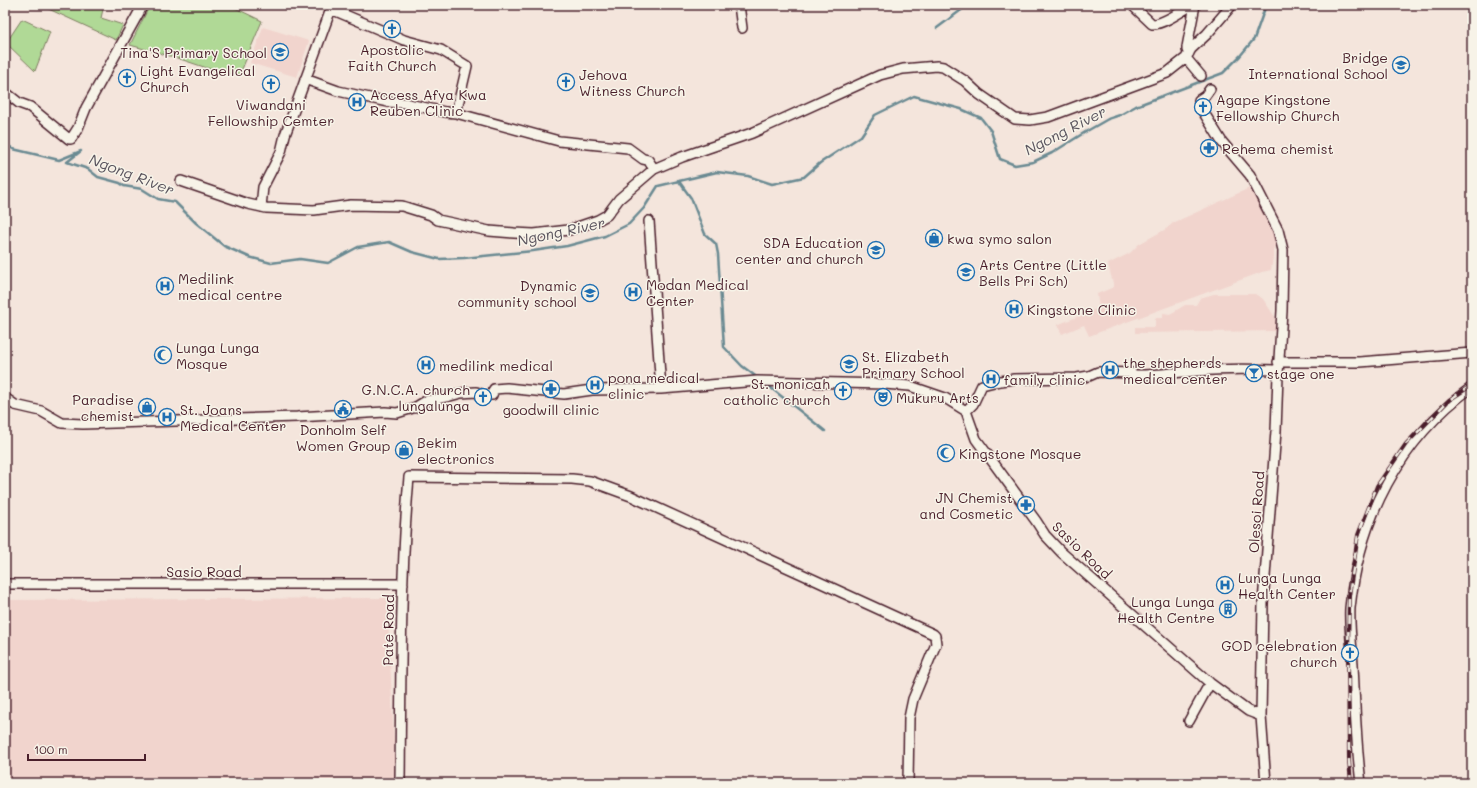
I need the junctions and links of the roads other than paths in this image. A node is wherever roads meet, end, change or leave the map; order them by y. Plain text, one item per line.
1 (144, 5) edge
2 (739, 5) edge
3 (1132, 5) edge
4 (1193, 5) edge
5 (1232, 5) edge
6 (332, 7) edge
7 (742, 28) dead end
8 (1188, 56) junction
9 (1201, 76) dead end
10 (305, 79) junction
11 (1210, 89) dead end
12 (5, 92) edge
13 (456, 113) junction
14 (654, 169) junction
15 (181, 181) dead end
16 (261, 207) junction
17 (649, 221) dead end
18 (1472, 353) edge
19 (1278, 362) junction
20 (1278, 374) junction
21 (1472, 387) edge
22 (661, 389) junction
23 (5, 398) edge
24 (966, 411) junction
25 (5, 584) edge
26 (403, 584) junction
27 (1210, 683) junction
28 (1261, 716) junction
29 (1189, 721) dead end
30 (400, 783) edge
31 (908, 783) edge
32 (1266, 783) edge
33 (1361, 783) edge

1 - 12 street
2 - 7 street
3 - 4 street
4 - 8 street
5 - 8 street
6 - 10 street
6 - 13 street
8 - 9 street
8 - 14 street
10 - 13 street
10 - 16 street
11 - 19 street, Olesoi Road
13 - 14 street
14 - 16 street
15 - 16 street
17 - 22 street
18 - 19 street
19 - 20 street, Olesoi Road
20 - 24 street
20 - 28 street, Olesoi Road
21 - 33 street
22 - 23 street
22 - 24 street
24 - 27 street, Sasio Road
25 - 26 street, Sasio Road
26 - 30 street, Pate Road
26 - 31 street, Pate Road
27 - 28 street, Sasio Road
27 - 29 street
28 - 32 street, Olesoi Road

